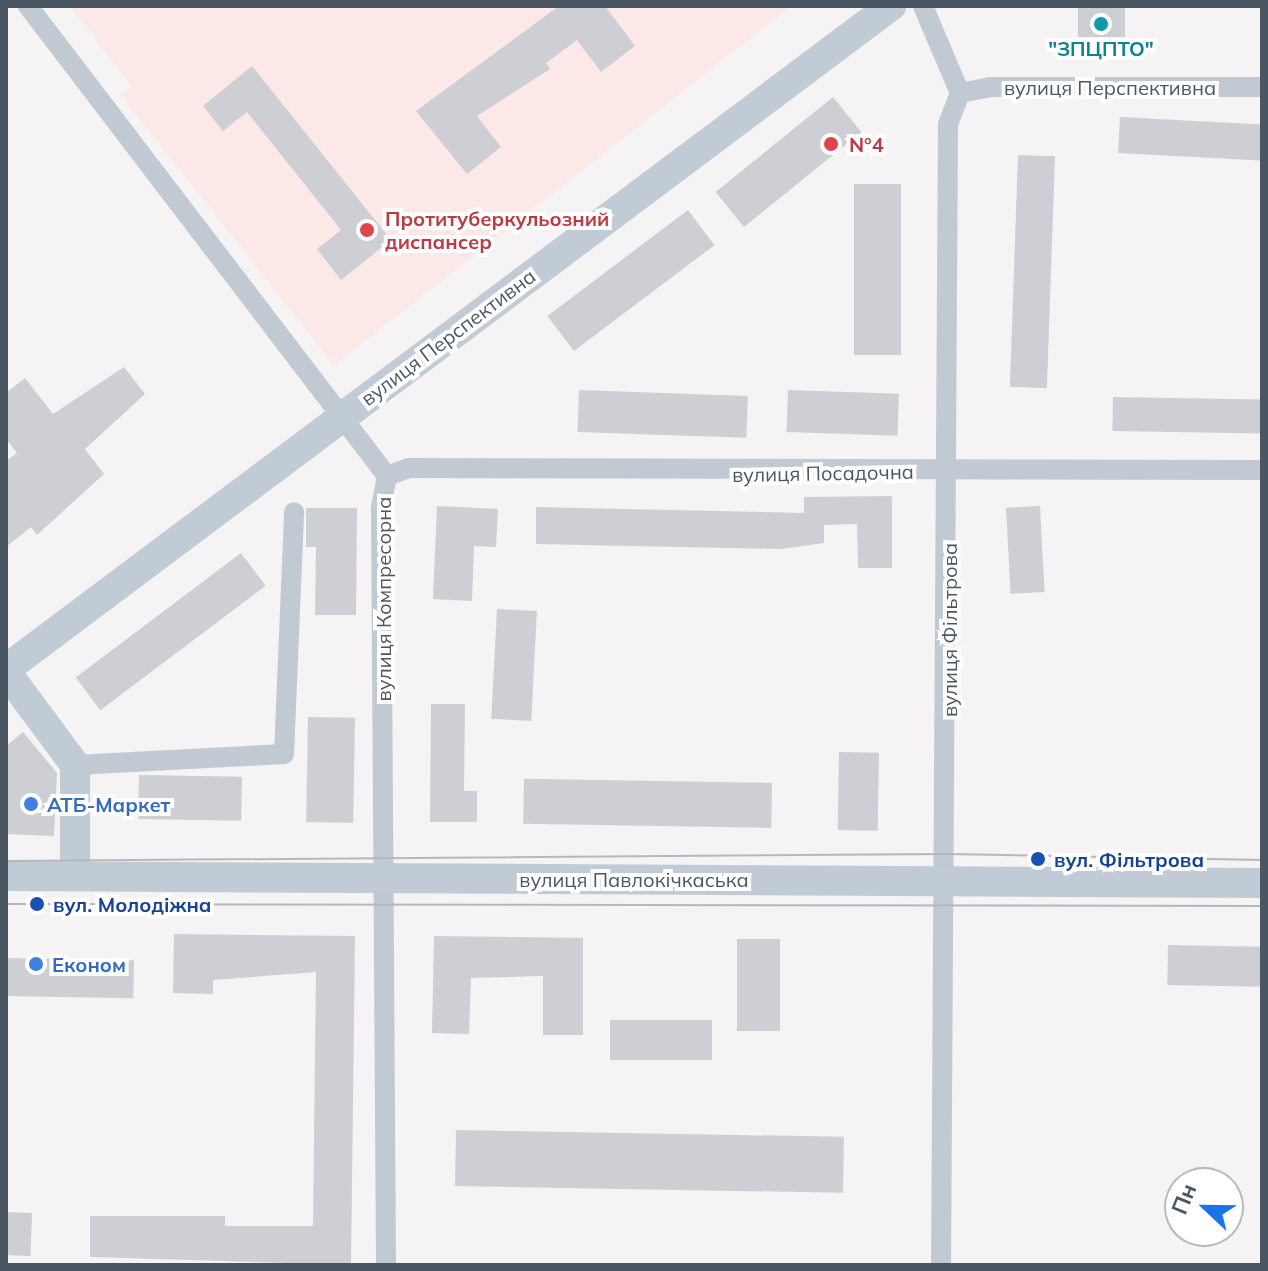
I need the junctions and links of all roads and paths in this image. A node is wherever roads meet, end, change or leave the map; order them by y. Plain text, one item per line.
1 (28, 6) edge
2 (891, 6) edge
3 (923, 6) edge
4 (1262, 87) edge
5 (960, 93) junction
6 (342, 416) junction
7 (1262, 470) edge
8 (950, 471) junction
9 (387, 476) junction
10 (294, 512) dead end
11 (6, 671) edge
12 (75, 765) junction
13 (6, 876) edge
14 (75, 876) junction
15 (387, 878) junction
16 (947, 881) junction
17 (1262, 883) edge
18 (386, 1265) edge
19 (941, 1265) edge

1 - 6 street, вулиця Компресорна
2 - 6 street, вулиця Перспективна
3 - 5 street
4 - 5 street, вулиця Перспективна
5 - 8 street, вулиця Фільтрова
6 - 9 street, вулиця Компресорна
6 - 11 street, вулиця Перспективна
7 - 8 street, вулиця Посадочна
8 - 9 street, вулиця Посадочна
8 - 16 street, вулиця Фільтрова
9 - 15 street, вулиця Компресорна
10 - 12 street
11 - 12 street
12 - 14 street
13 - 14 street, вулиця Павлокічкаська
14 - 15 street, вулиця Павлокічкаська
15 - 16 street, вулиця Павлокічкаська
15 - 18 street, вулиця Компресорна
16 - 17 street, вулиця Павлокічкаська
16 - 19 street, вулиця Фільтрова

